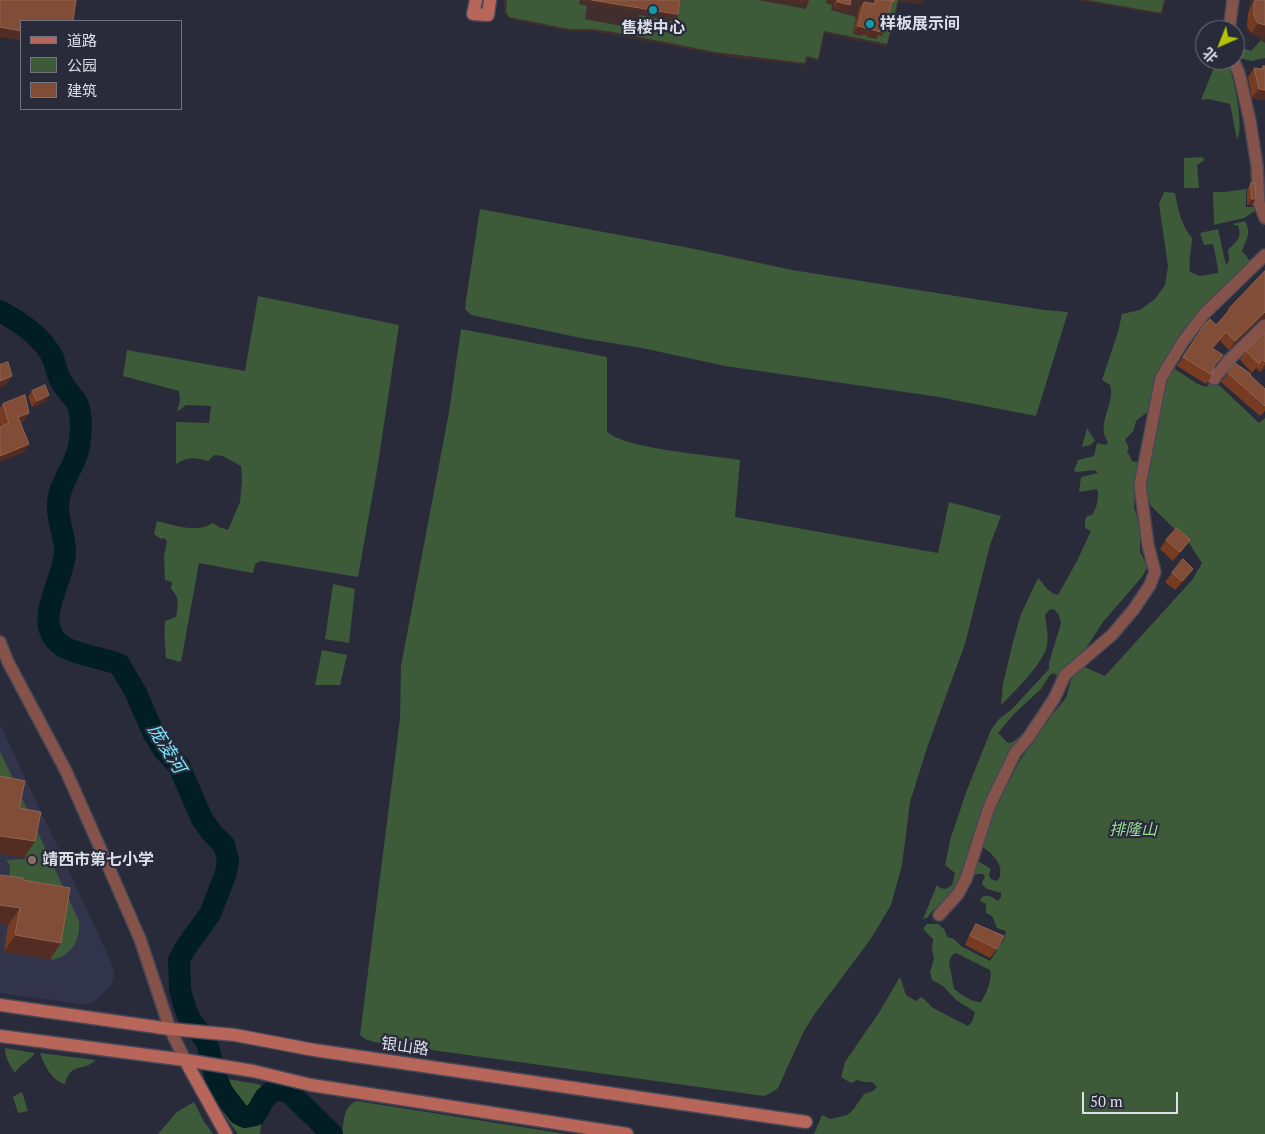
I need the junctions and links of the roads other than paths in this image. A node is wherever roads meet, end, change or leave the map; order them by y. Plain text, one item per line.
1 (476, 0) edge
2 (490, 0) edge
3 (1233, 0) edge
4 (1230, 20) edge
5 (1237, 70) edge
6 (1261, 166) edge
7 (1265, 218) edge
8 (1265, 255) edge
9 (1265, 325) edge
10 (1214, 379) edge
11 (0, 642) edge
12 (939, 915) dead end
13 (0, 1005) edge
14 (170, 1029) junction
15 (0, 1036) edge
16 (185, 1060) junction
17 (806, 1122) dead end
18 (226, 1134) edge
19 (626, 1134) edge

1 - 2 main road
3 - 4 street
5 - 6 street
6 - 7 street
8 - 12 street
9 - 10 street
11 - 14 street
13 - 14 main road, 银山路
14 - 16 street
14 - 17 main road, 银山路
15 - 16 main road
16 - 18 main road
16 - 19 main road

